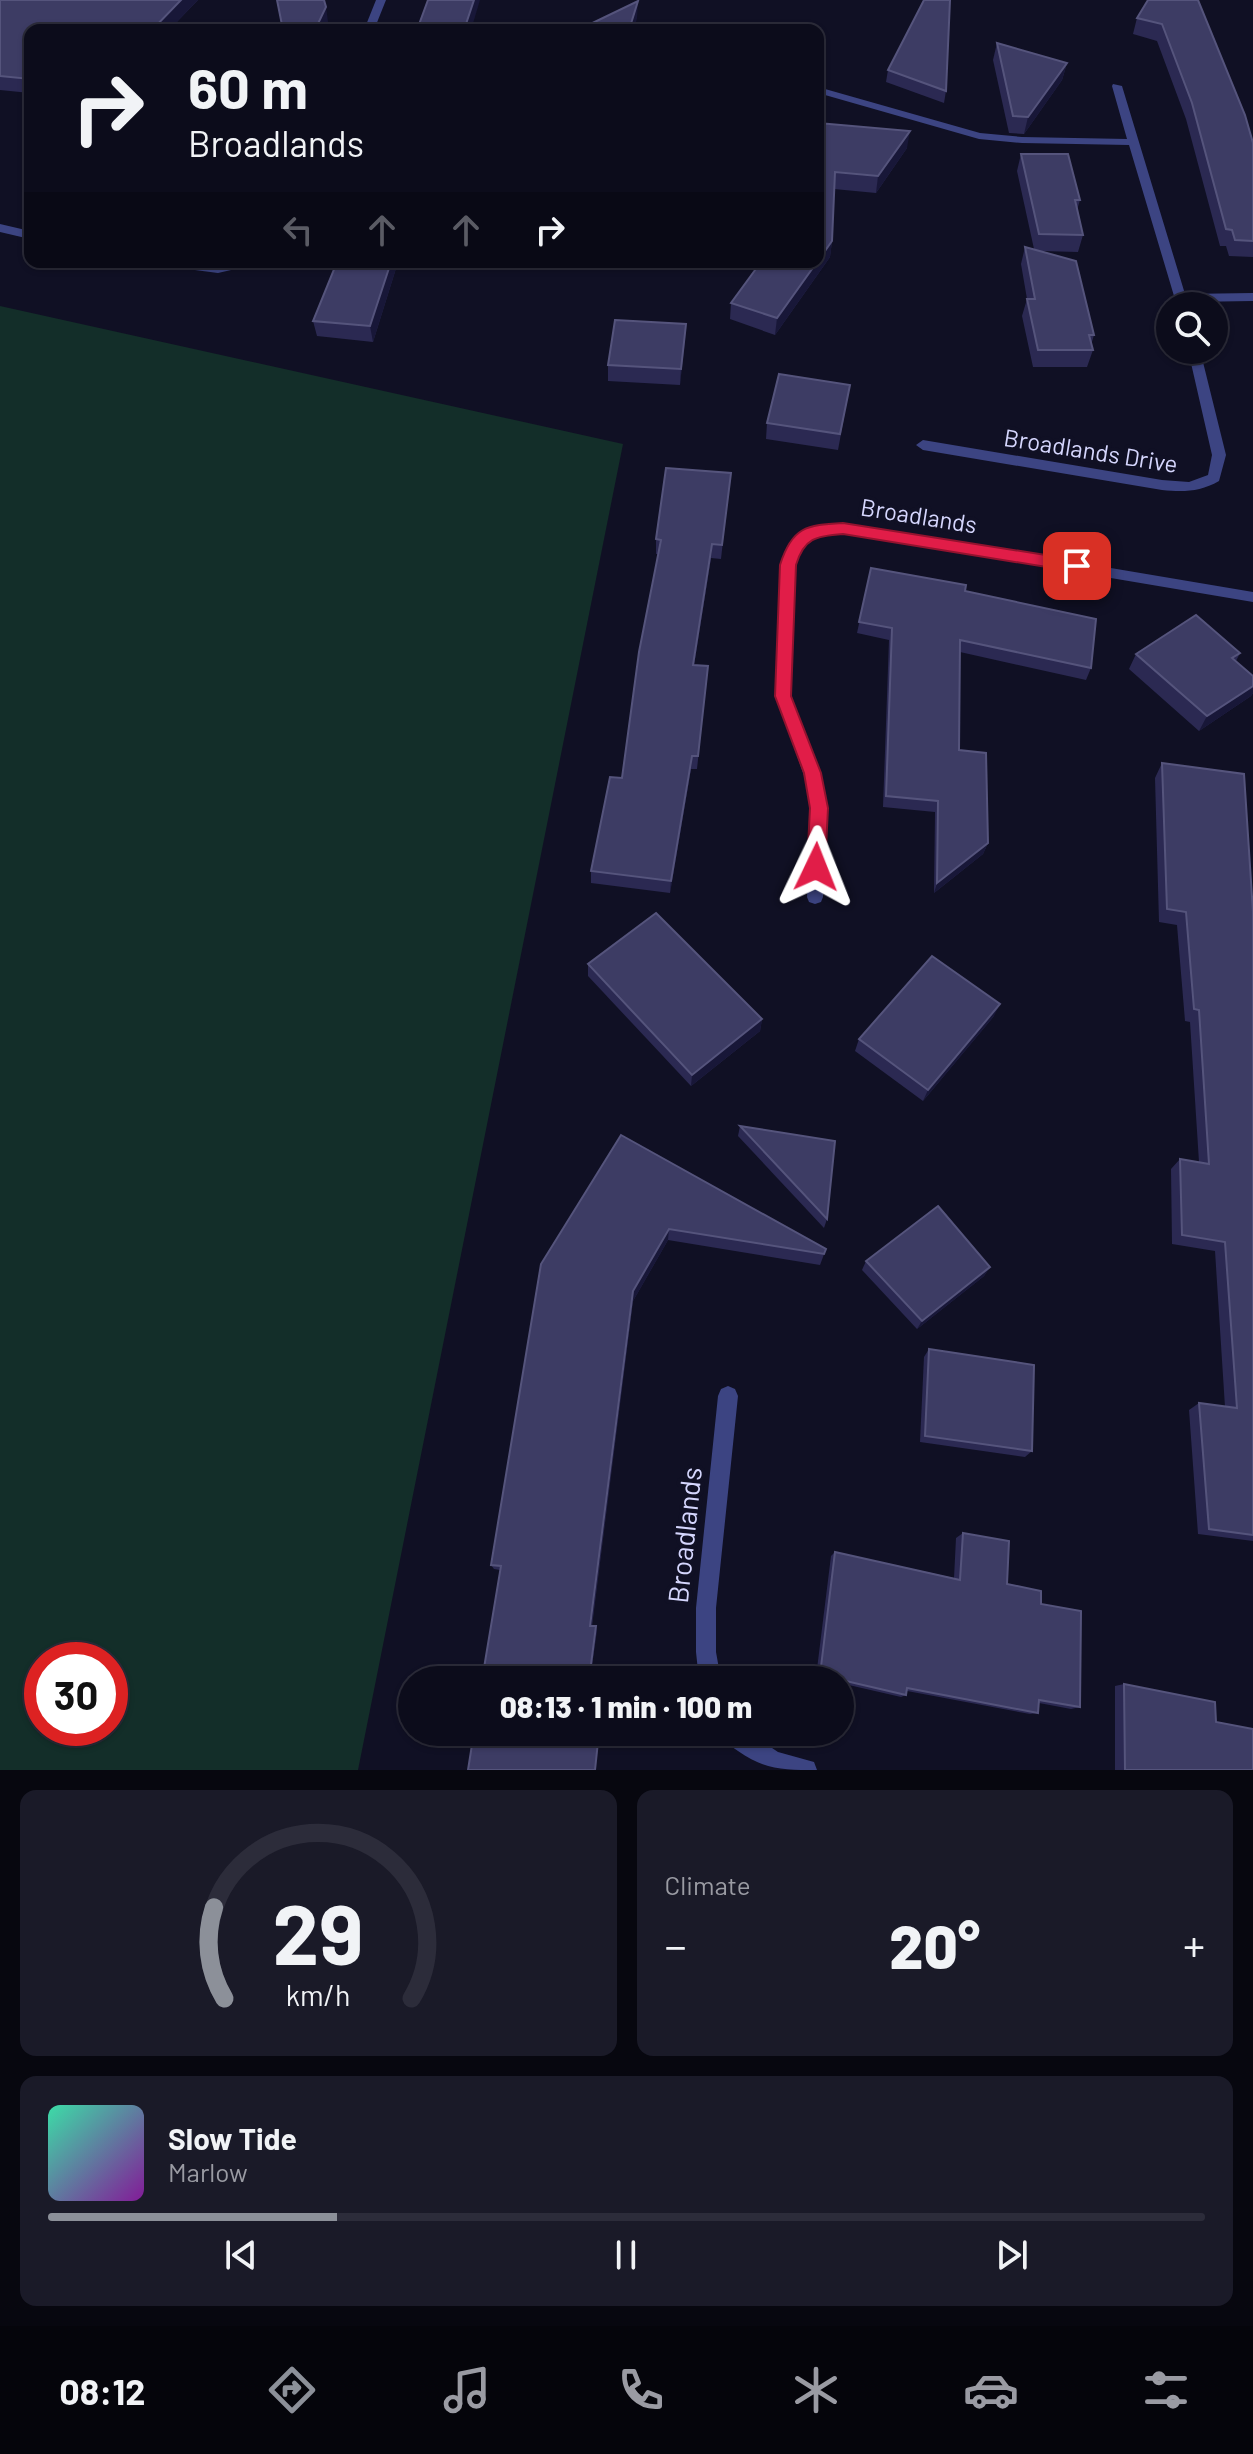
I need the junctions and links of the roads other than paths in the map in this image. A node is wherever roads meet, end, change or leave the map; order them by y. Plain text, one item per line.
1 (381, 0) edge
2 (371, 24) edge
3 (1117, 86) dead end
4 (824, 92) edge
5 (1133, 142) junction
6 (0, 228) edge
7 (24, 234) edge
8 (1179, 292) edge
9 (1253, 297) edge
10 (1228, 299) edge
11 (1197, 364) edge
12 (923, 445) dead end
13 (1253, 597) edge
14 (815, 897) dead end
15 (728, 1396) dead end
16 (708, 1666) edge
17 (747, 1746) edge
18 (806, 1770) edge

1 - 2 street
3 - 5 street
4 - 5 street
5 - 8 street
6 - 7 street
9 - 10 street
11 - 12 street, Broadlands Drive
13 - 14 street, Broadlands
15 - 16 street, Broadlands
17 - 18 street

